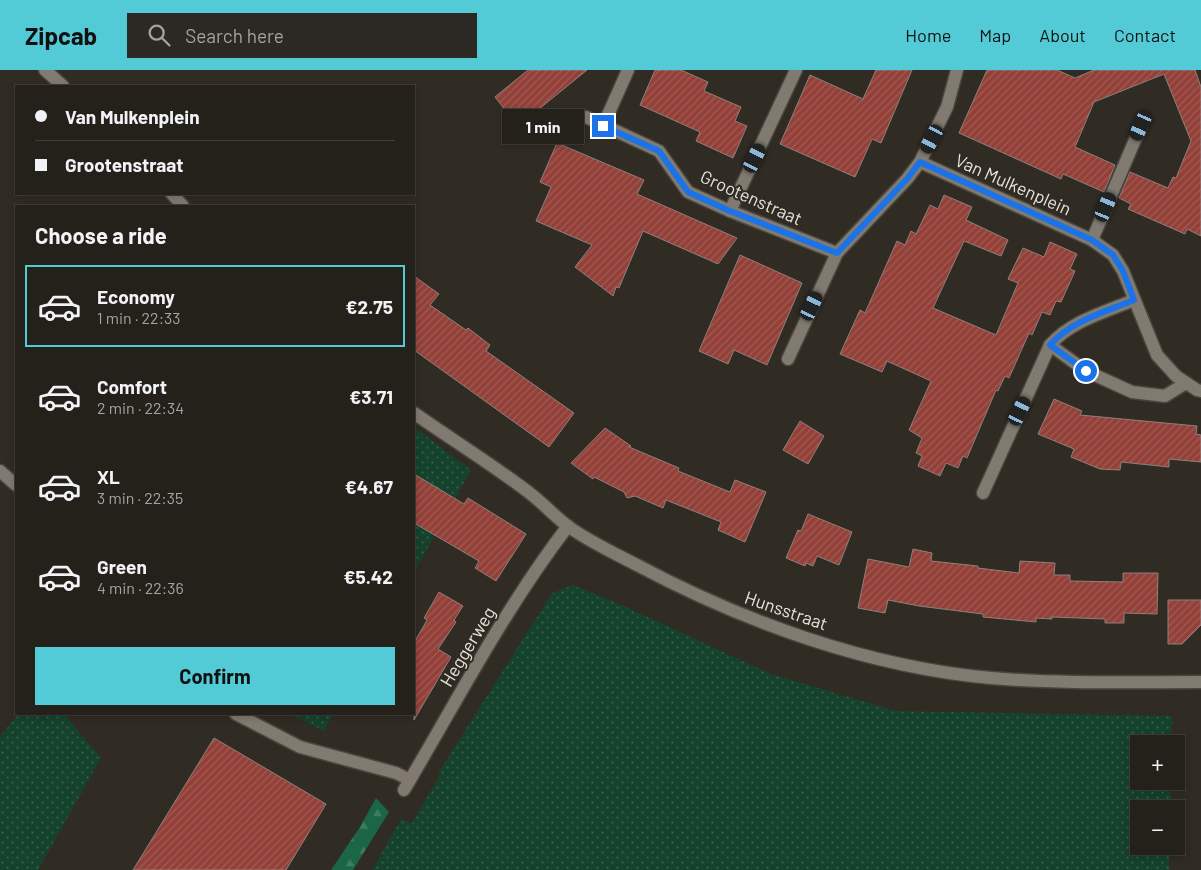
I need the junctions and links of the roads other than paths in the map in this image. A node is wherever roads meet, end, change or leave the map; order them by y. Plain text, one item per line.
1 (45, 70) edge
2 (628, 70) edge
3 (796, 70) edge
4 (957, 70) edge
5 (62, 85) edge
6 (586, 118) dead end
7 (603, 126) junction
8 (1141, 126) dead end
9 (920, 162) junction
10 (173, 195) edge
11 (182, 205) edge
12 (730, 211) junction
13 (1092, 240) junction
14 (837, 253) junction
15 (1134, 300) junction
16 (1050, 345) junction
17 (788, 359) dead end
18 (1186, 383) junction
19 (1201, 391) edge
20 (415, 414) edge
21 (0, 470) edge
22 (15, 484) edge
23 (983, 493) dead end
24 (568, 526) junction
25 (1201, 682) edge
26 (238, 715) edge

1 - 5 street
2 - 7 street
3 - 12 street
4 - 9 street
6 - 7 street, Grootenstraat
7 - 12 street, Grootenstraat
8 - 13 street
9 - 13 street, Van Mulkenplein
9 - 14 street
10 - 11 street
12 - 14 street, Grootenstraat
13 - 15 street, Van Mulkenplein
14 - 17 street
15 - 16 street
15 - 18 street, Van Mulkenplein
16 - 18 street
16 - 23 street
18 - 19 street, Van Mulkenplein
20 - 24 street, Hunsstraat
21 - 22 street
24 - 25 street, Hunsstraat
24 - 26 street, Heggerweg

